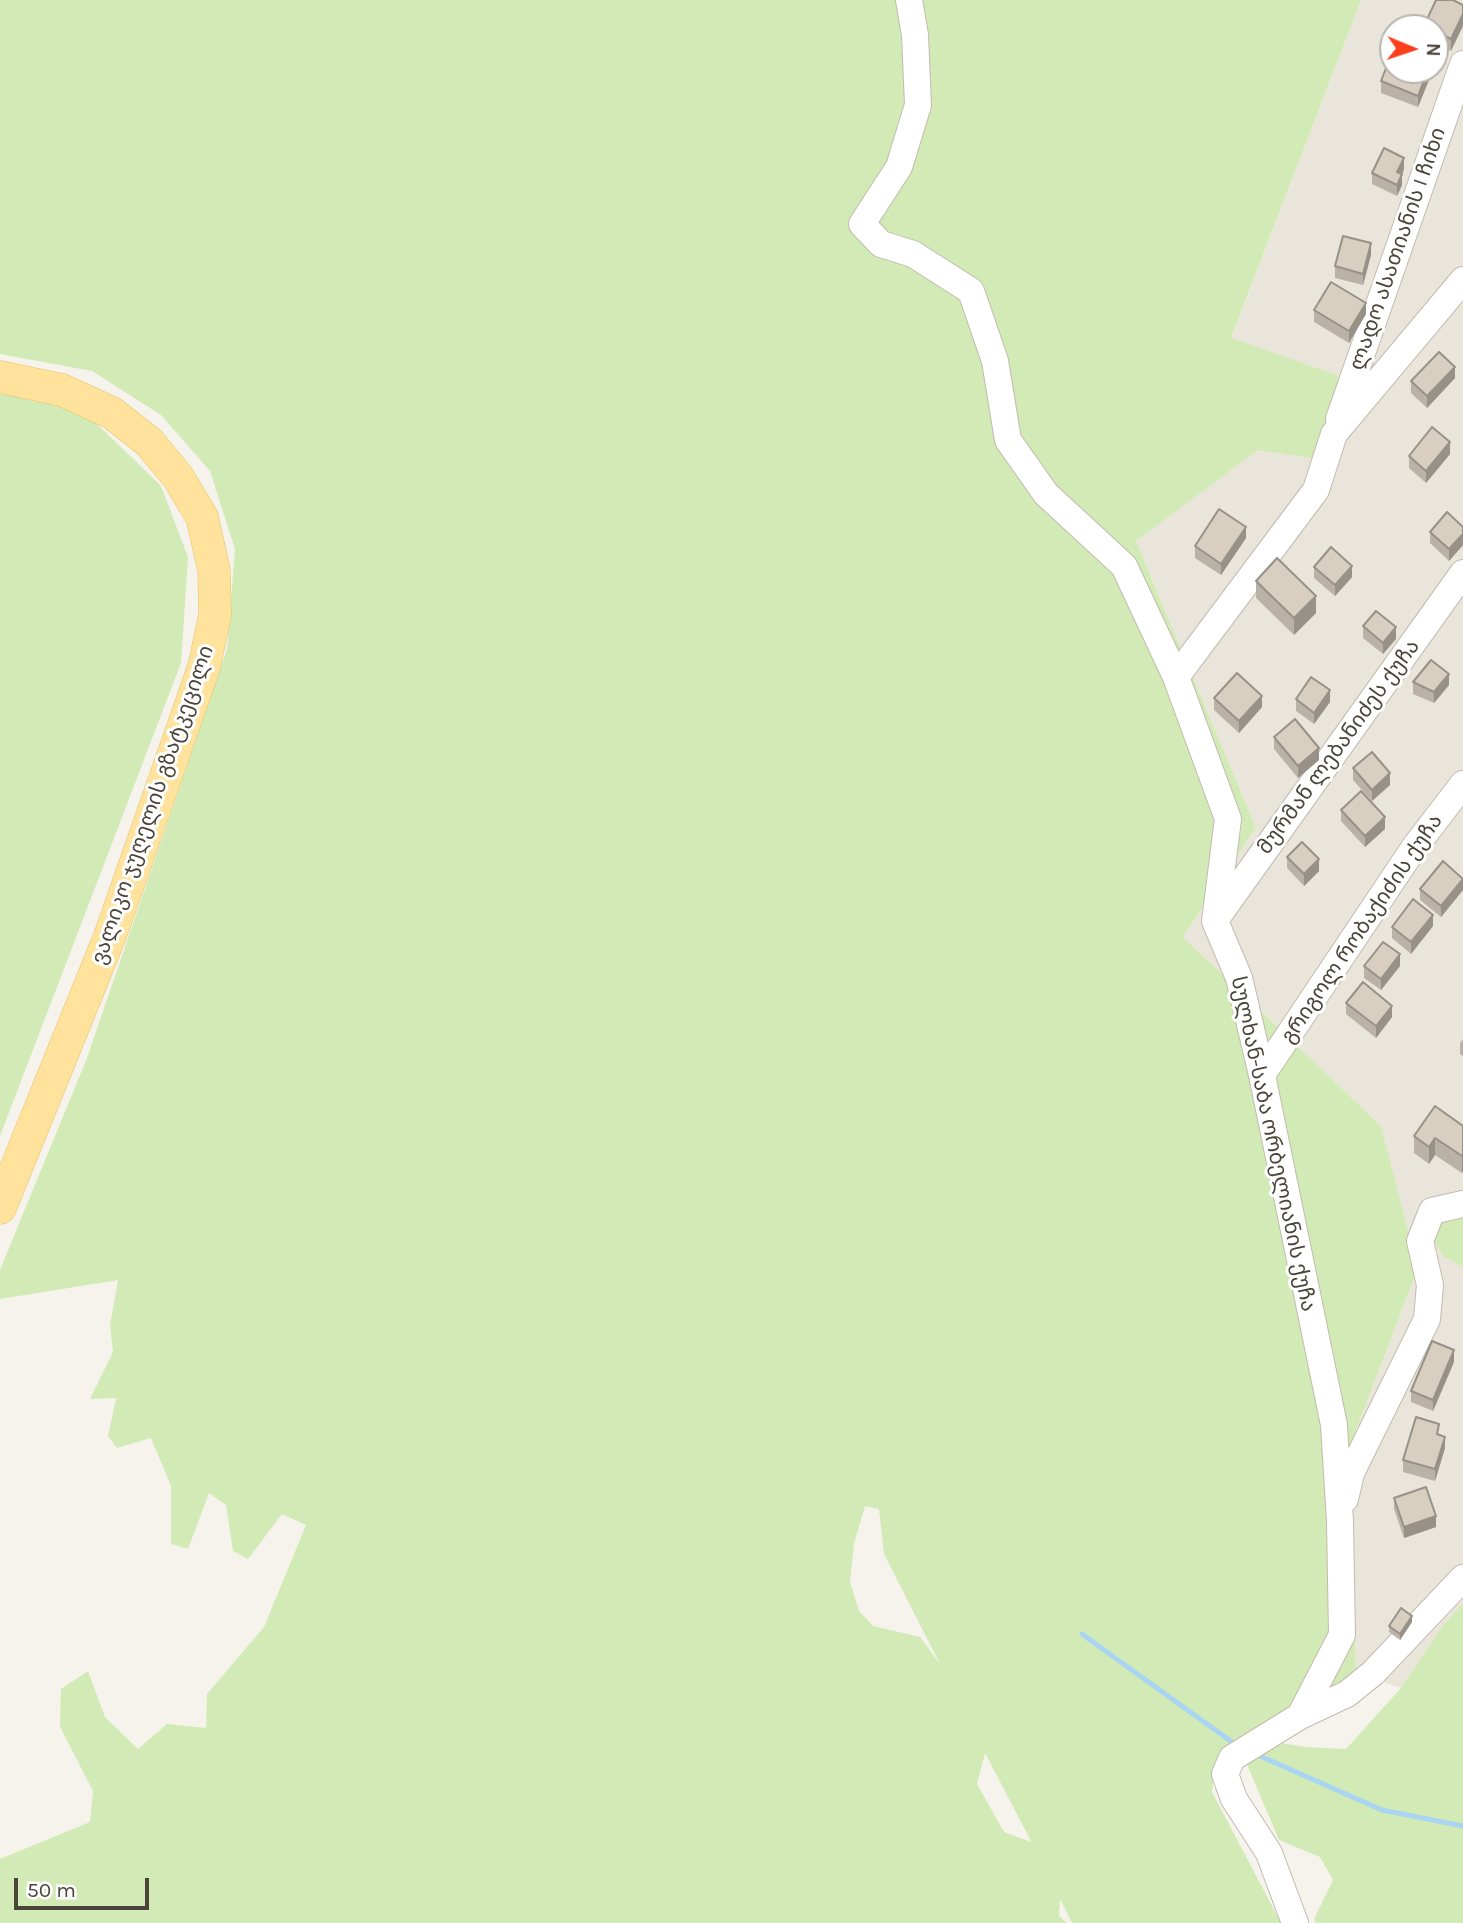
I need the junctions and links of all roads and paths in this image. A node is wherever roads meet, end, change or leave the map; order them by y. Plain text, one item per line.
1 (909, 0) edge
2 (1463, 64) edge
3 (1461, 288) edge
4 (0, 377) edge
5 (1334, 434) junction
6 (1463, 573) edge
7 (1176, 677) junction
8 (1463, 784) edge
9 (1215, 921) junction
10 (1262, 1075) junction
11 (1463, 1204) edge
12 (0, 1208) edge
13 (1340, 1522) junction
14 (1463, 1578) edge
15 (1300, 1716) junction
16 (1295, 1923) edge

1 - 7 street
2 - 5 street, ლადო ასათიანის I ჩიხი
3 - 5 street
4 - 12 main road, ვალიკო ჯუღელის გზატკეცილი
5 - 7 street, ლადო ასათიანის I ჩიხი
6 - 9 street, მურმან ლებანიძეს ქუჩა
7 - 9 street
8 - 10 street, გრიგოლ რობაქიძის ქუჩა
9 - 10 street, სულხან-საბა ორბელიანის ქუჩა
10 - 13 street, სულხან-საბა ორბელიანის ქუჩა
11 - 13 street
13 - 15 street, სულხან-საბა ორბელიანის ქუჩა
14 - 15 street
15 - 16 street

